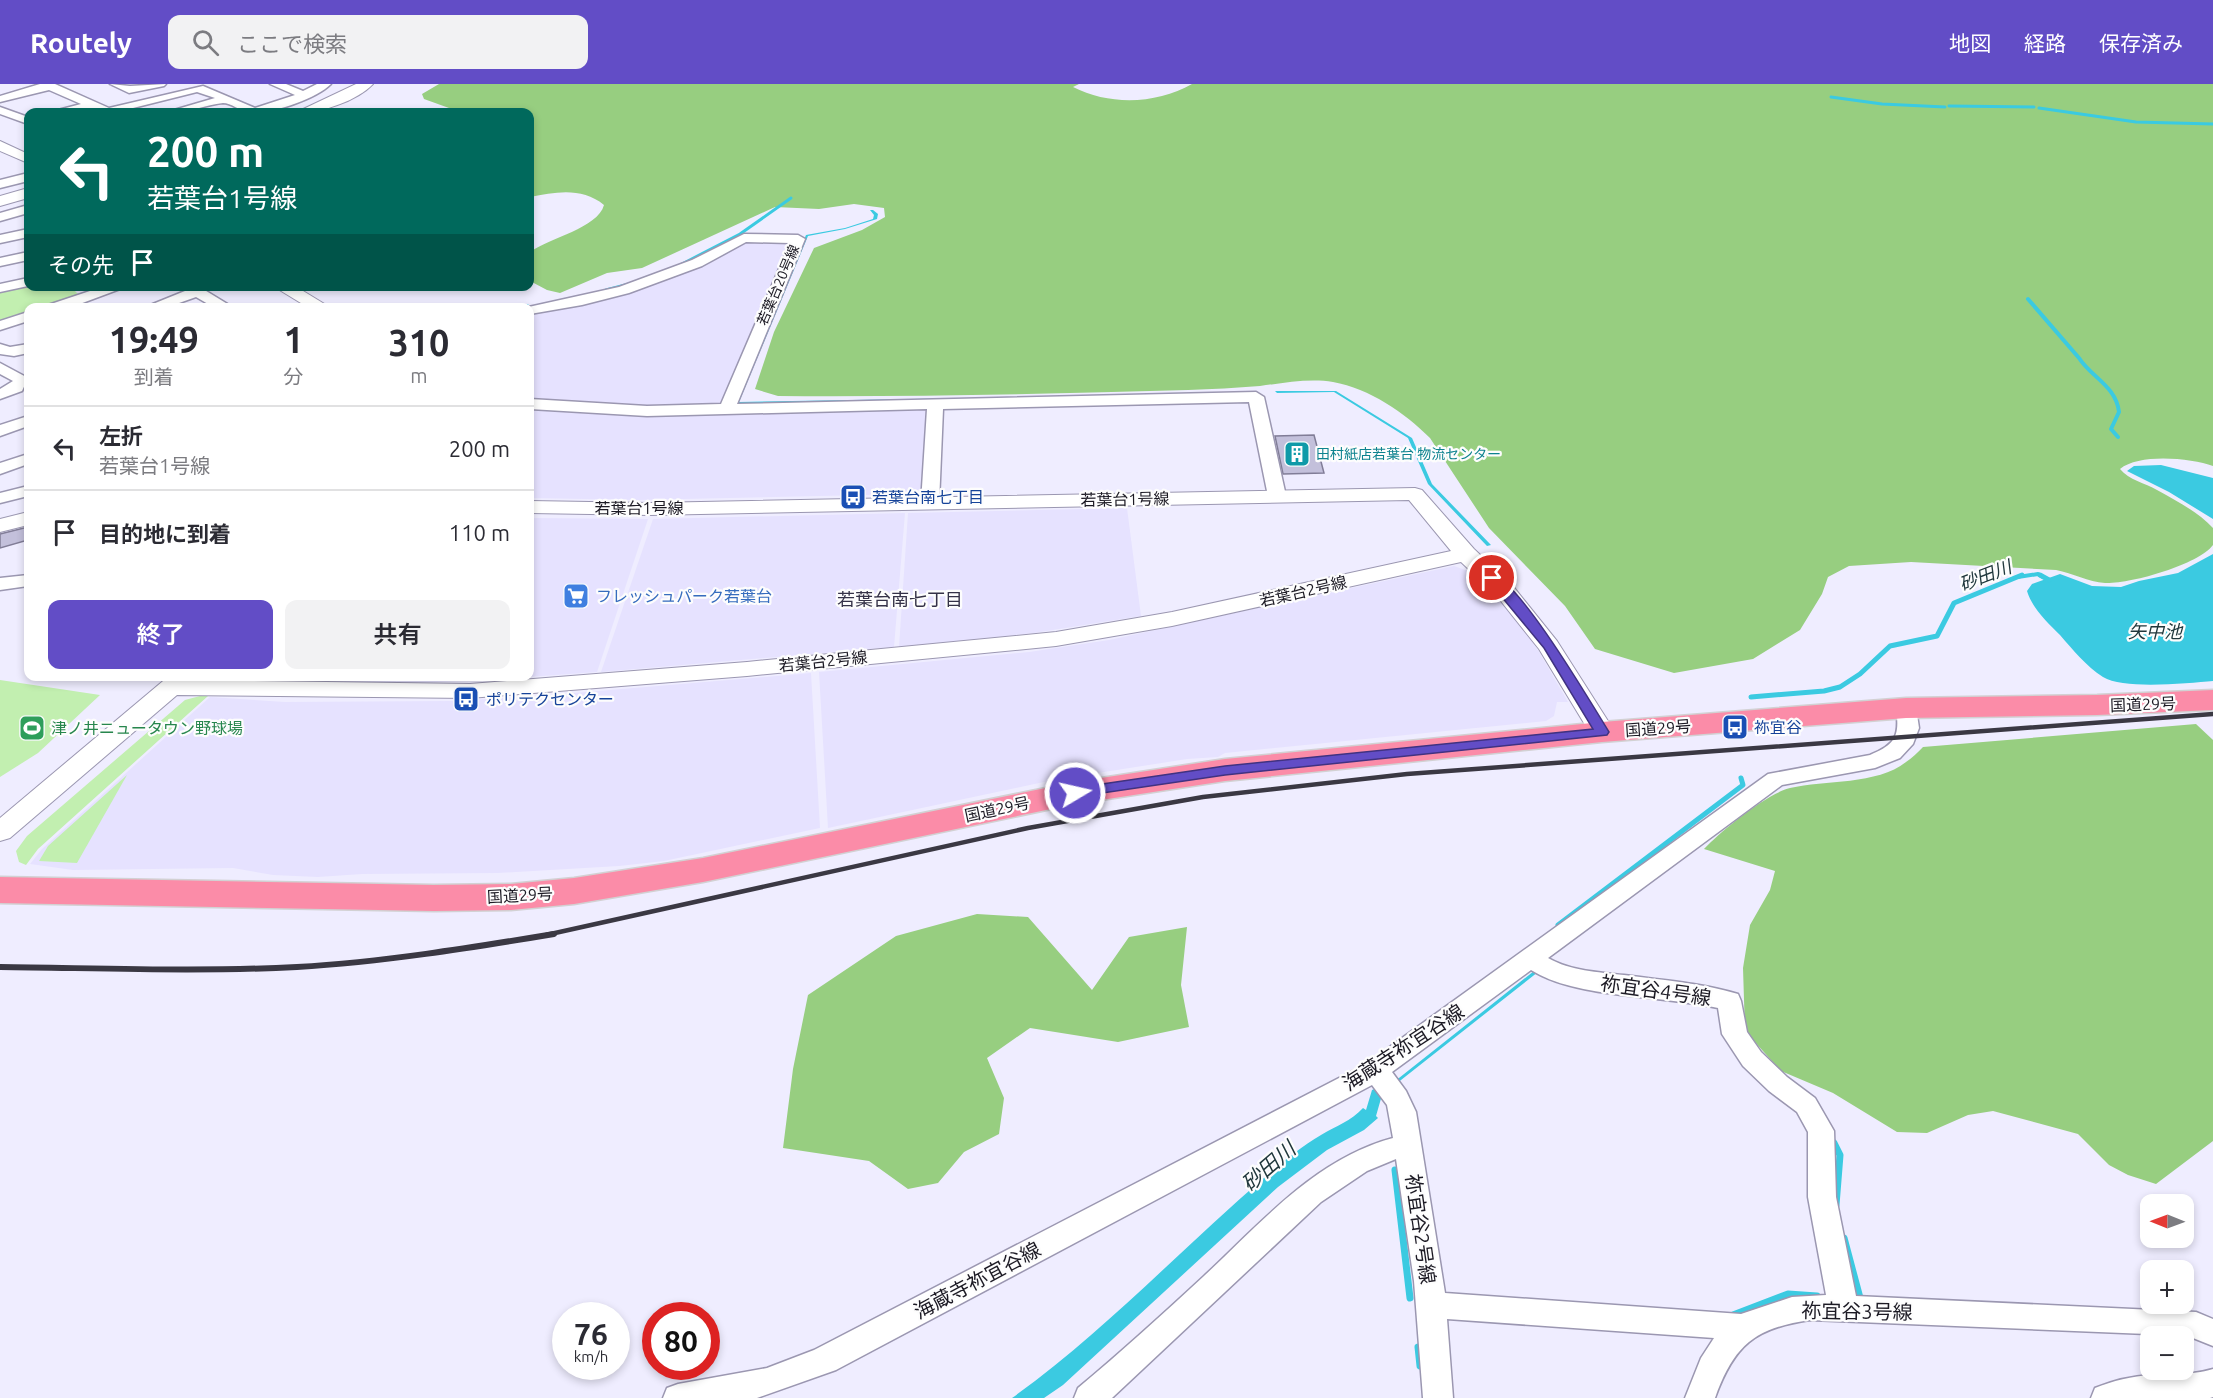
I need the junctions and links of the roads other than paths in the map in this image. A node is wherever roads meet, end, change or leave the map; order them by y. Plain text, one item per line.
1 (116, 84) edge
2 (160, 84) edge
3 (276, 84) edge
4 (325, 84) edge
5 (366, 84) edge
6 (48, 85) edge
7 (304, 95) junction
8 (0, 99) edge
9 (226, 99) junction
10 (93, 104) junction
11 (78, 108) edge
12 (100, 108) edge
13 (122, 108) edge
14 (193, 108) edge
15 (245, 108) edge
16 (266, 108) edge
17 (316, 108) edge
18 (0, 110) edge
19 (24, 120) edge
20 (24, 123) edge
21 (9, 127) dead end
22 (0, 145) edge
23 (24, 157) edge
24 (24, 178) edge
25 (0, 184) edge
26 (24, 194) edge
27 (0, 201) edge
28 (24, 210) edge
29 (0, 217) edge
30 (24, 234) edge
31 (0, 239) edge
32 (24, 257) edge
33 (0, 262) edge
34 (24, 283) edge
35 (0, 288) edge
36 (105, 291) edge
37 (187, 291) edge
38 (195, 291) edge
39 (290, 291) edge
40 (68, 303) edge
41 (161, 303) edge
42 (218, 303) edge
43 (312, 303) edge
44 (534, 309) edge
45 (24, 317) edge
46 (0, 326) edge
47 (0, 349) edge
48 (24, 349) edge
49 (0, 368) edge
50 (0, 394) edge
51 (534, 405) edge
52 (935, 405) junction
53 (728, 409) junction
54 (24, 422) edge
55 (0, 431) edge
56 (24, 460) edge
57 (0, 469) edge
58 (24, 492) edge
59 (1277, 496) junction
60 (0, 498) edge
61 (930, 503) junction
62 (534, 507) edge
63 (24, 519) edge
64 (0, 526) edge
65 (1466, 554) junction
66 (24, 582) edge
67 (0, 584) edge
68 (178, 682) edge
69 (2213, 700) edge
70 (1906, 708) junction
71 (1602, 732) junction
72 (0, 832) edge
73 (0, 890) edge
74 (1531, 959) junction
75 (1375, 1071) junction
76 (1408, 1145) junction
77 (1431, 1305) junction
78 (1844, 1309) junction
79 (1743, 1327) junction
80 (2213, 1333) edge
81 (2213, 1383) edge
82 (678, 1398) edge
83 (1089, 1398) edge
84 (1438, 1398) edge
85 (1700, 1398) edge
86 (2106, 1398) edge

1 - 2 street
3 - 7 street
4 - 7 street
5 - 17 street
6 - 8 street
6 - 10 street
7 - 16 street
9 - 13 street
9 - 14 street
9 - 15 street
10 - 11 street
10 - 12 street
18 - 19 street
20 - 21 street
22 - 23 street
24 - 25 street
26 - 27 street
28 - 29 street
30 - 31 street
32 - 33 street
34 - 35 street
36 - 40 street
37 - 41 street
38 - 42 street
39 - 43 street
44 - 53 street, 若葉台20号線
45 - 46 street
47 - 48 street
49 - 50 street
51 - 53 street
52 - 53 street
52 - 59 street
52 - 61 street
54 - 55 street
56 - 57 street
58 - 60 street
59 - 61 street, 若葉台1号線
59 - 65 street, 若葉台1号線
61 - 62 street, 若葉台1号線
63 - 64 street
65 - 68 street, 若葉台2号線
65 - 71 street, 若葉台1号線
66 - 67 street
68 - 72 street
69 - 70 highway, 国道29号
70 - 71 highway, 国道29号
70 - 74 street, 海蔵寺祢宜谷線
71 - 73 highway, 国道29号
74 - 75 street, 海蔵寺祢宜谷線
74 - 78 street, 祢宜谷4号線
75 - 76 street, 祢宜谷2号線
75 - 82 street, 海蔵寺祢宜谷線
76 - 77 street, 祢宜谷2号線
76 - 83 street
77 - 79 street, 祢宜谷3号線
77 - 84 street, 祢宜谷2号線
78 - 79 street, 祢宜谷3号線
78 - 80 street, 祢宜谷3号線
79 - 85 street
81 - 86 street

